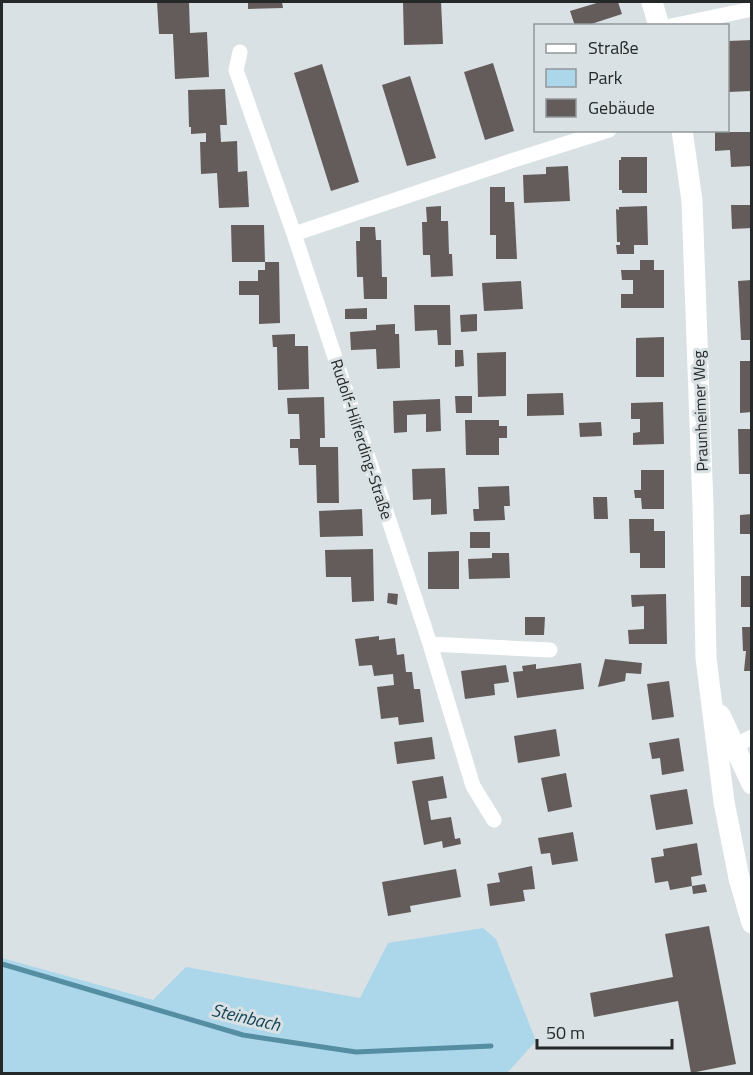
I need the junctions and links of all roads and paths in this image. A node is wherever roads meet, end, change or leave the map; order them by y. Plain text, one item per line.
1 (652, 2) edge
2 (752, 9) edge
3 (658, 24) edge
4 (681, 24) edge
5 (240, 52) dead end
6 (603, 132) edge
7 (682, 132) edge
8 (294, 234) junction
9 (430, 644) junction
10 (550, 650) dead end
11 (710, 693) junction
12 (742, 742) edge
13 (752, 784) edge
14 (494, 820) dead end
15 (752, 923) edge

1 - 3 main road
2 - 4 street
5 - 8 street, Rudolf-Hilferding-Straße
6 - 8 street
7 - 11 main road, Praunheimer Weg
8 - 9 street, Rudolf-Hilferding-Straße
9 - 10 street
9 - 14 street, Rudolf-Hilferding-Straße
11 - 12 main road, Praunheimer Weg
11 - 15 main road, Praunheimer Weg
12 - 13 main road, Praunheimer Weg

